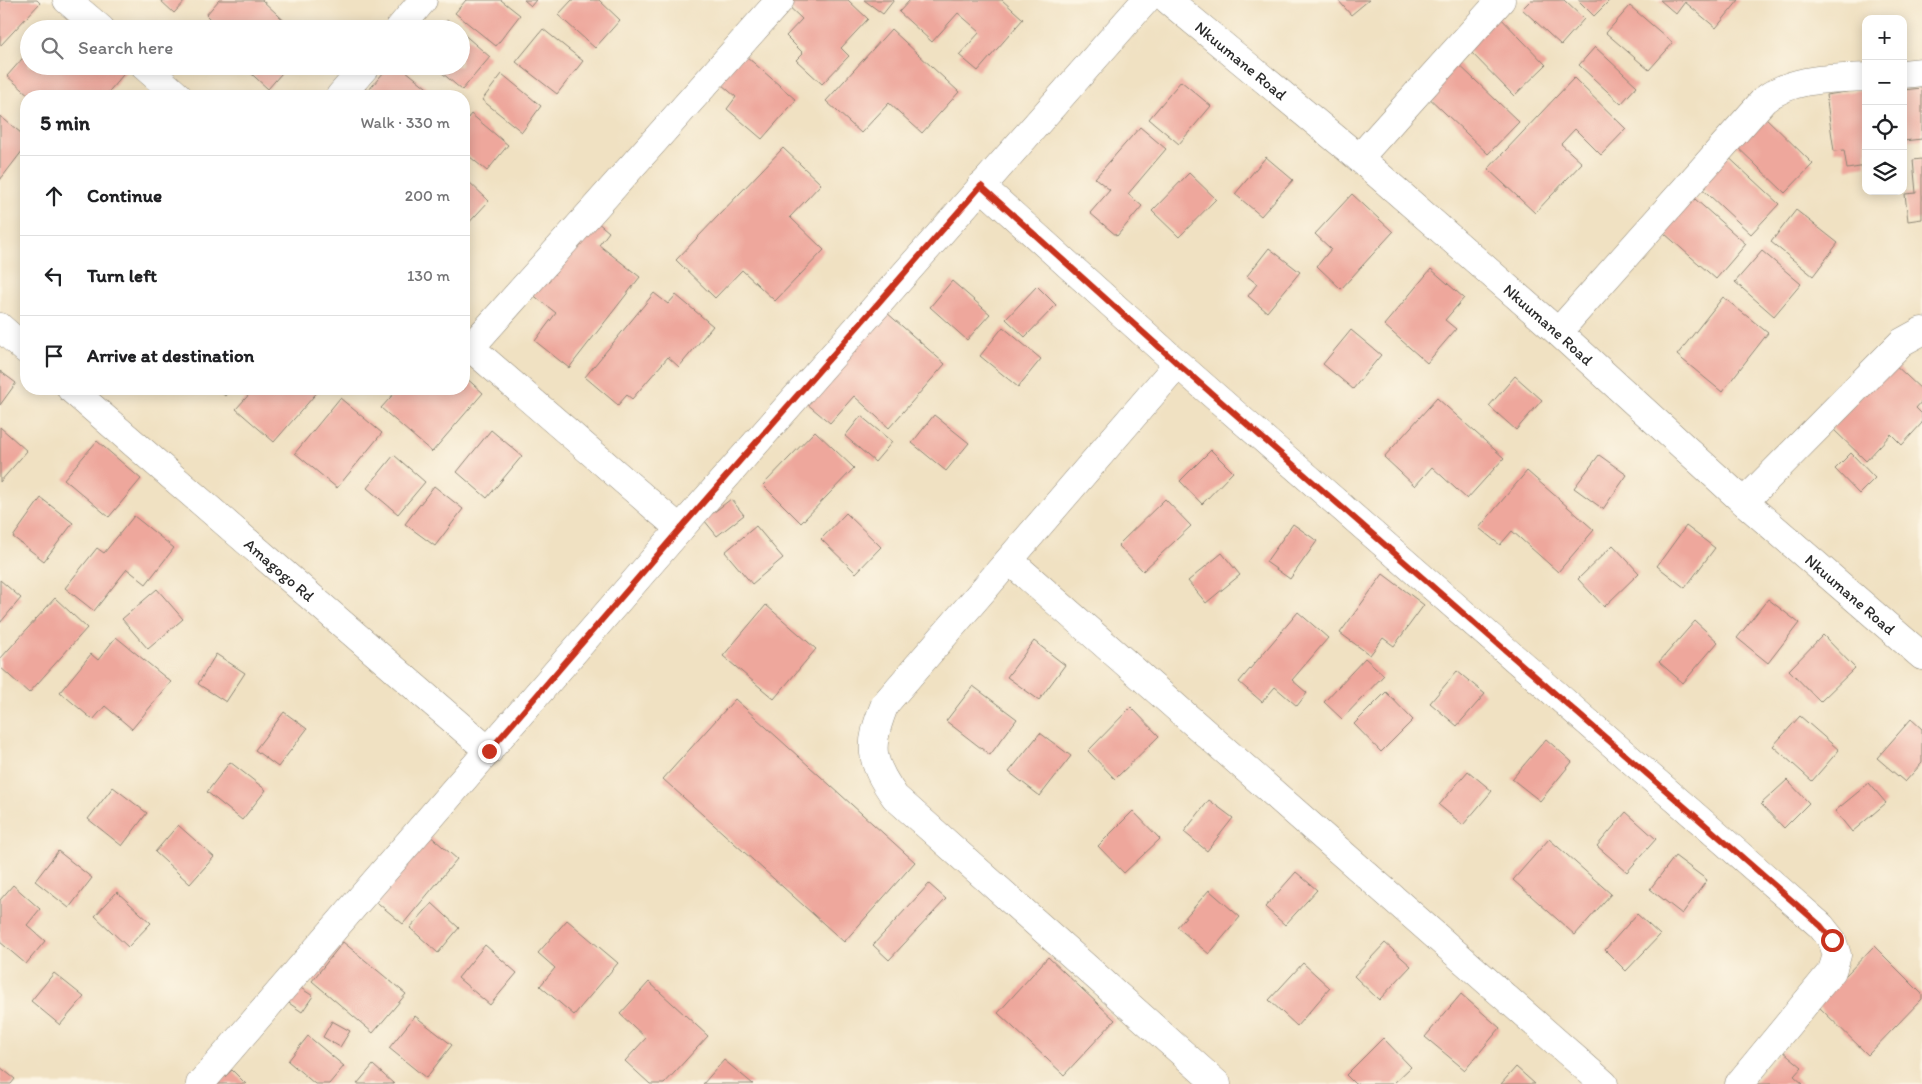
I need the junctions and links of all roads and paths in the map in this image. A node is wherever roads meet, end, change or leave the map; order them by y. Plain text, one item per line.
1 (424, 0) edge
2 (780, 0) edge
3 (1146, 0) edge
4 (1168, 0) edge
5 (1501, 0) edge
6 (76, 3) edge
7 (92, 20) edge
8 (407, 20) edge
9 (1922, 72) edge
10 (1907, 74) edge
11 (154, 75) edge
12 (358, 75) edge
13 (1862, 77) edge
14 (171, 90) edge
15 (345, 90) edge
16 (1359, 158) junction
17 (981, 186) junction
18 (0, 327) edge
19 (1922, 331) edge
20 (1558, 332) junction
21 (470, 342) edge
22 (20, 345) edge
23 (470, 348) edge
24 (1178, 364) junction
25 (79, 395) edge
26 (1744, 502) junction
27 (680, 529) junction
28 (1010, 561) junction
29 (1922, 656) edge
30 (489, 751) junction
31 (200, 1084) edge
32 (1217, 1084) edge
33 (1604, 1084) edge
34 (1739, 1084) edge

1 - 8 street
2 - 21 street
3 - 17 street
4 - 16 street, Nkuumane Road
5 - 16 street
6 - 7 street
9 - 10 street
11 - 14 street
12 - 15 street
13 - 20 street
16 - 20 street, Nkuumane Road
17 - 24 street
17 - 27 street
18 - 22 street
19 - 26 street
20 - 26 street, Nkuumane Road
23 - 27 street
24 - 28 street
24 - 34 street
25 - 30 street, Amagogo Rd
26 - 29 street, Nkuumane Road
27 - 30 street
28 - 32 street
28 - 33 street
30 - 31 street

